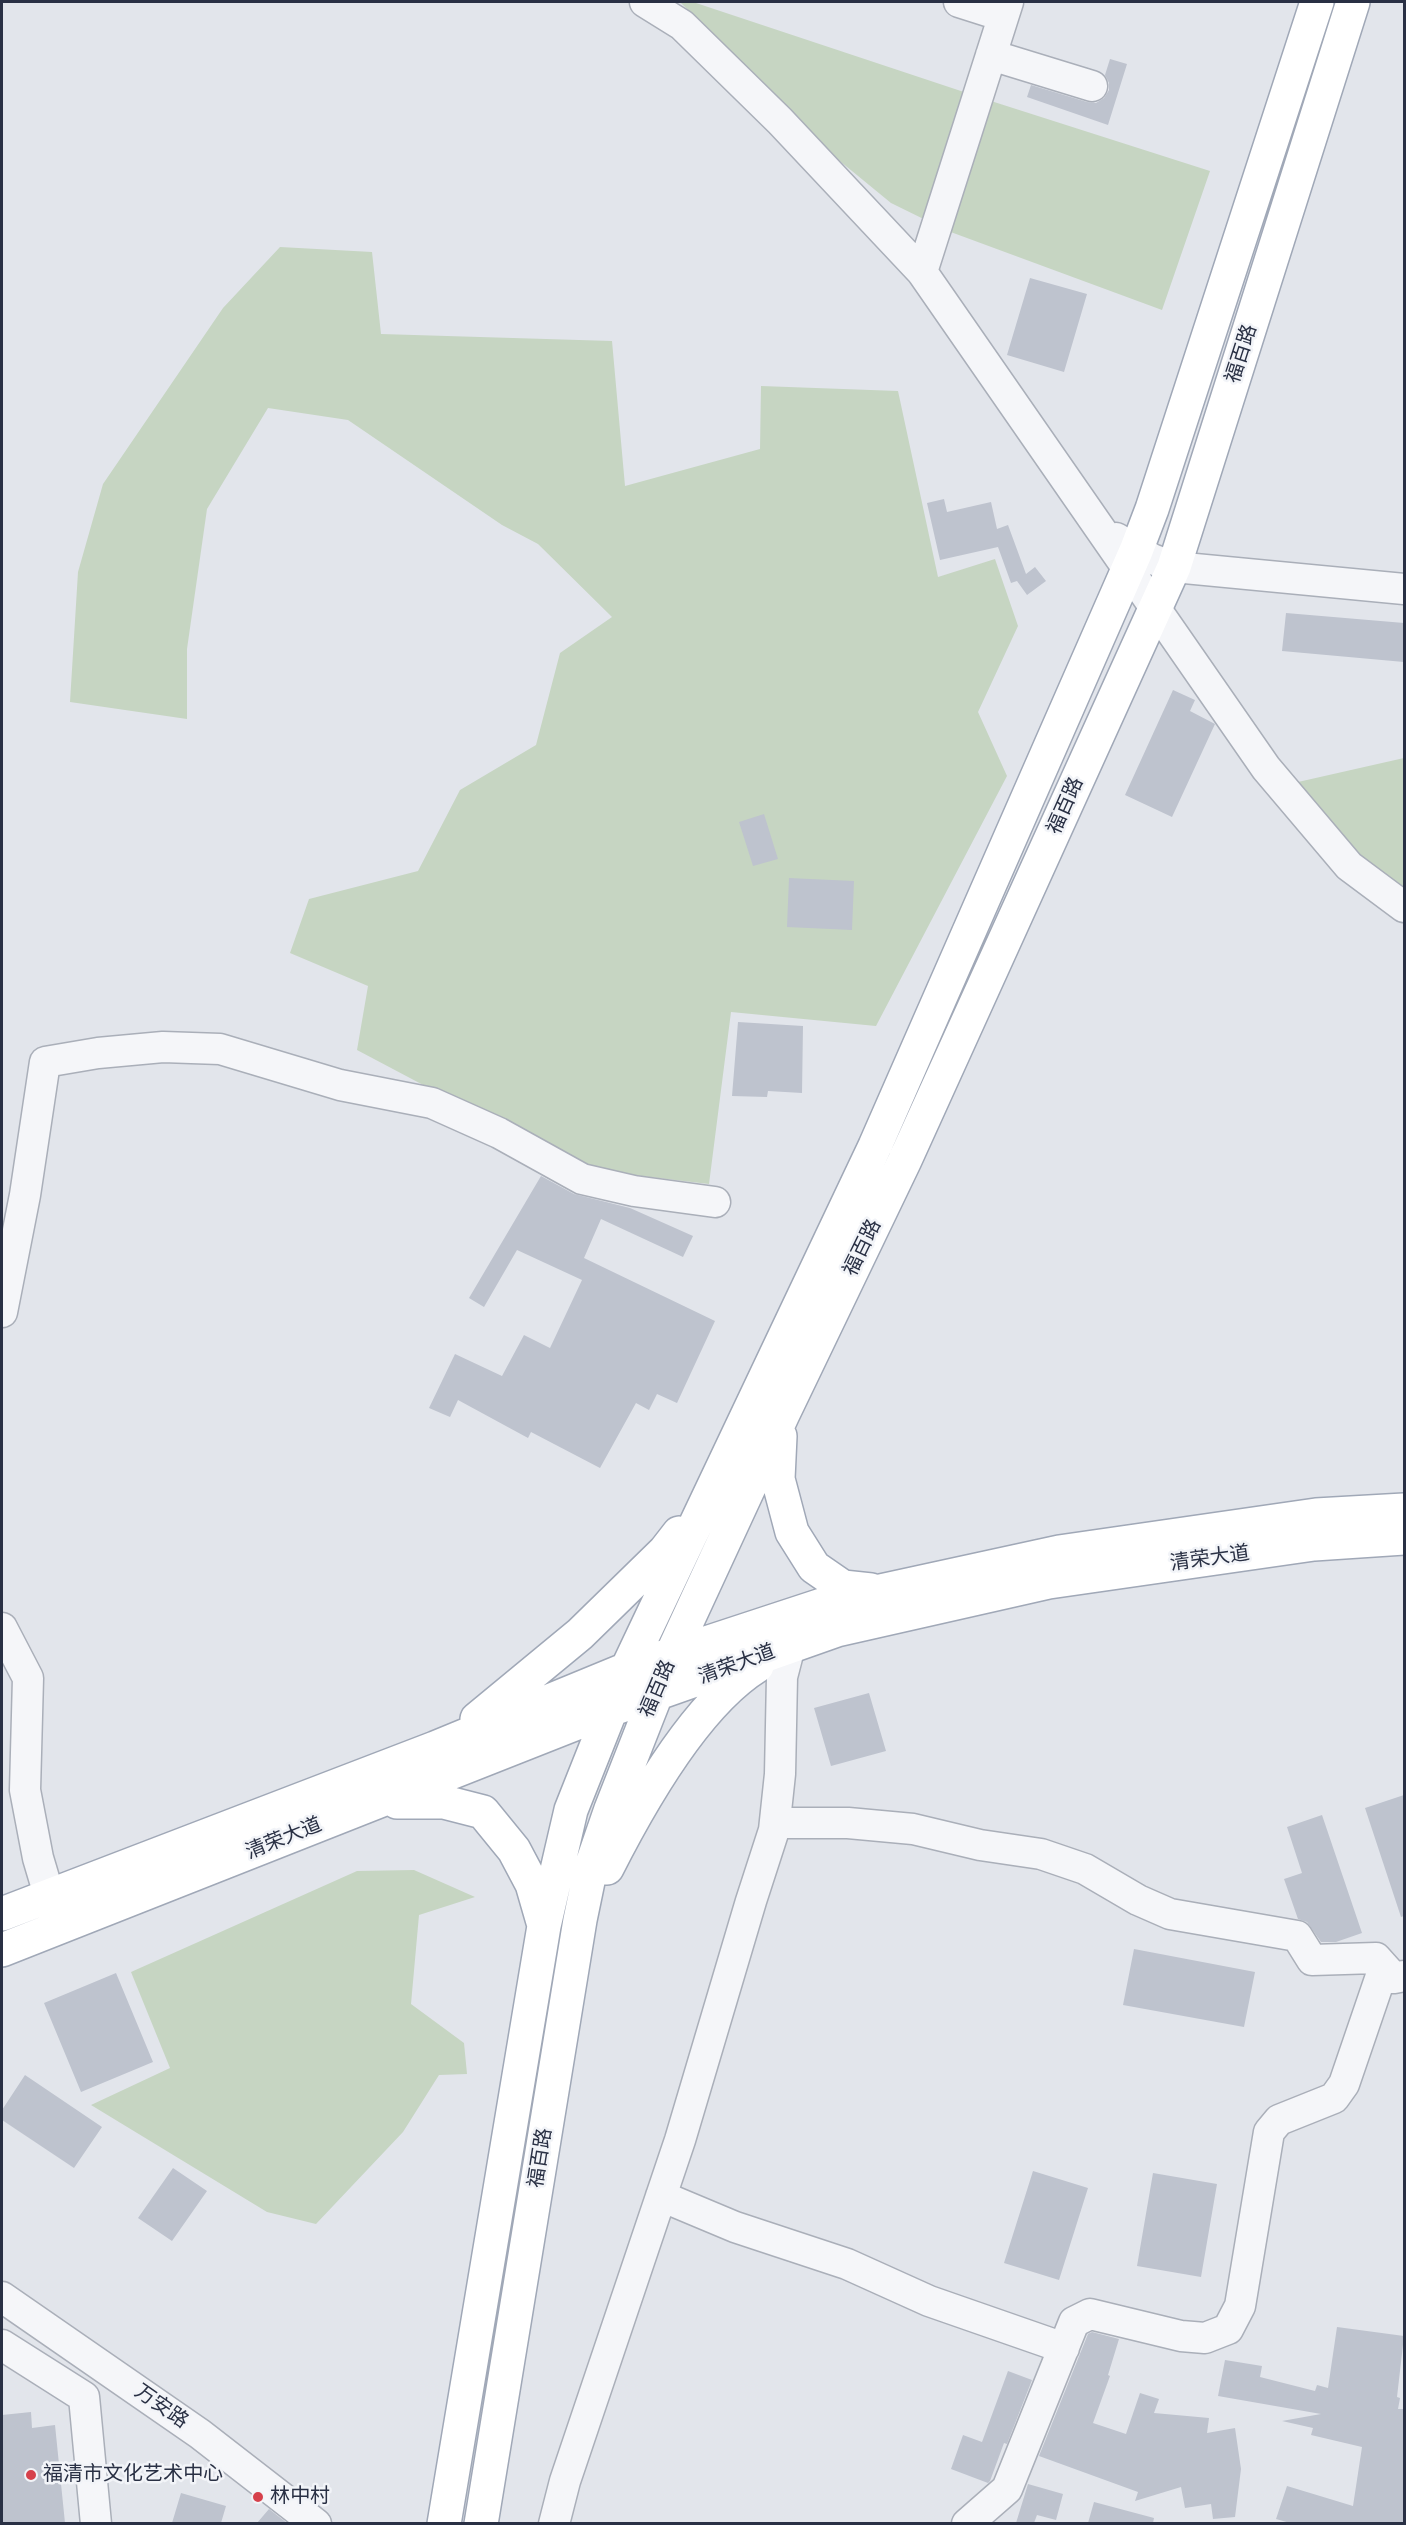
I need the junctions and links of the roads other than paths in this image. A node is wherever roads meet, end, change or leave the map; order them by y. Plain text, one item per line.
1 (645, 2) edge
2 (958, 2) edge
3 (1317, 2) edge
4 (1353, 2) edge
5 (1006, 9) edge
6 (991, 55) junction
7 (1092, 86) dead end
8 (922, 272) junction
9 (1132, 560) junction
10 (1174, 567) junction
11 (1404, 589) edge
12 (1155, 609) junction
13 (1404, 908) edge
14 (715, 1202) dead end
15 (2, 1312) edge
16 (783, 1414) junction
17 (710, 1493) junction
18 (1404, 1510) edge
19 (1404, 1538) edge
20 (882, 1591) junction
21 (2, 1628) edge
22 (788, 1647) junction
23 (672, 1654) junction
24 (627, 1669) junction
25 (655, 1695) junction
26 (610, 1710) junction
27 (435, 1748) junction
28 (377, 1802) junction
29 (775, 1823) junction
30 (49, 1895) junction
31 (2, 1914) edge
32 (580, 1920) junction
33 (544, 1926) junction
34 (2, 1950) edge
35 (1394, 1972) edge
36 (661, 2196) junction
37 (2, 2297) edge
38 (2, 2345) edge
39 (1064, 2348) junction
40 (96, 2523) edge
41 (316, 2523) edge
42 (444, 2523) edge
43 (481, 2523) edge
44 (554, 2523) edge
45 (967, 2523) edge

1 - 8 street
2 - 5 street
3 - 9 main road, 福百路
4 - 10 main road, 福百路
5 - 6 street
6 - 7 street
6 - 8 street
8 - 9 street
9 - 10 street
9 - 12 street
9 - 17 main road, 福百路
10 - 11 street
10 - 12 main road, 福百路
12 - 13 street
12 - 16 main road, 福百路
14 - 15 street
16 - 20 main road
16 - 23 main road, 福百路
17 - 24 main road, 福百路
17 - 27 main road
18 - 20 main road, 清荣大道
19 - 22 main road, 清荣大道
20 - 23 main road, 清荣大道
21 - 30 street
22 - 25 main road, 清荣大道
22 - 29 street
22 - 32 main road
23 - 24 main road, 清荣大道
23 - 25 main road, 福百路
24 - 26 main road, 福百路
24 - 27 main road, 清荣大道
25 - 26 main road, 清荣大道
25 - 32 main road, 福百路
26 - 28 main road, 清荣大道
26 - 33 main road, 福百路
27 - 30 main road, 清荣大道
28 - 33 main road
28 - 34 main road, 清荣大道
29 - 35 street
29 - 36 street
30 - 31 main road, 清荣大道
32 - 43 main road, 福百路
33 - 42 main road, 福百路
35 - 39 street
36 - 39 street
36 - 44 street
37 - 41 street, 万安路
38 - 40 street
39 - 45 street

